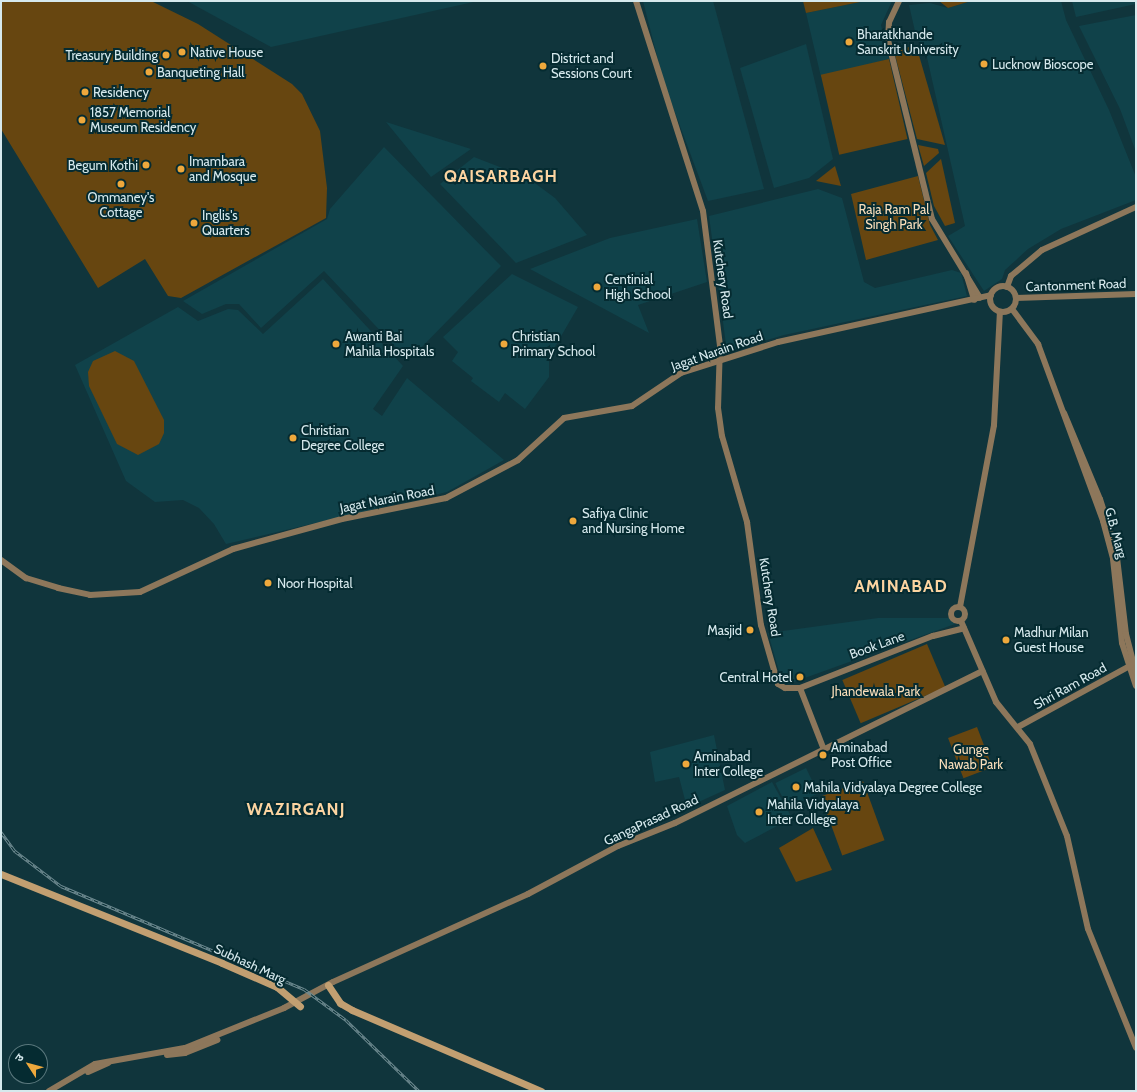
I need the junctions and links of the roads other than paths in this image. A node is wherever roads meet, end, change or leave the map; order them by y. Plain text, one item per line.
1 (636, 1) edge
2 (899, 1) edge
3 (1136, 207) edge
4 (1007, 287) junction
5 (1136, 294) edge
6 (991, 296) junction
7 (1016, 298) junction
8 (977, 299) junction
9 (1012, 309) junction
10 (1000, 312) junction
11 (720, 363) junction
12 (1, 560) edge
13 (960, 607) junction
14 (961, 621) junction
15 (964, 628) junction
16 (1130, 666) junction
17 (982, 671) junction
18 (1136, 673) edge
19 (1136, 686) edge
20 (800, 688) junction
21 (1018, 727) junction
22 (824, 750) junction
23 (1, 874) edge
24 (329, 986) junction
25 (301, 1003) junction
26 (1136, 1048) edge
27 (49, 1091) edge
28 (56, 1091) edge
29 (541, 1091) edge

1 - 11 street, Kutchery Road
2 - 8 street
3 - 4 street
4 - 6 street
4 - 7 street
5 - 7 street, Cantonment Road
6 - 8 street, Jagat Narain Road
6 - 10 street
7 - 9 street
8 - 11 street, Jagat Narain Road
9 - 10 street
9 - 16 street, G.B. Marg
10 - 13 street
11 - 12 street, Jagat Narain Road
11 - 20 street, Kutchery Road
13 - 14 street
13 - 14 street
14 - 15 street
15 - 17 street
15 - 20 street, Book Lane
16 - 18 street
16 - 19 street, G.B. Marg
16 - 21 street, Shri Ram Road
17 - 21 street
17 - 22 street, GangaPrasad Road
20 - 22 street
21 - 26 street
22 - 24 street, GangaPrasad Road
23 - 25 main road, Subhash Marg
24 - 25 street
24 - 29 main road
25 - 27 street
25 - 28 street

